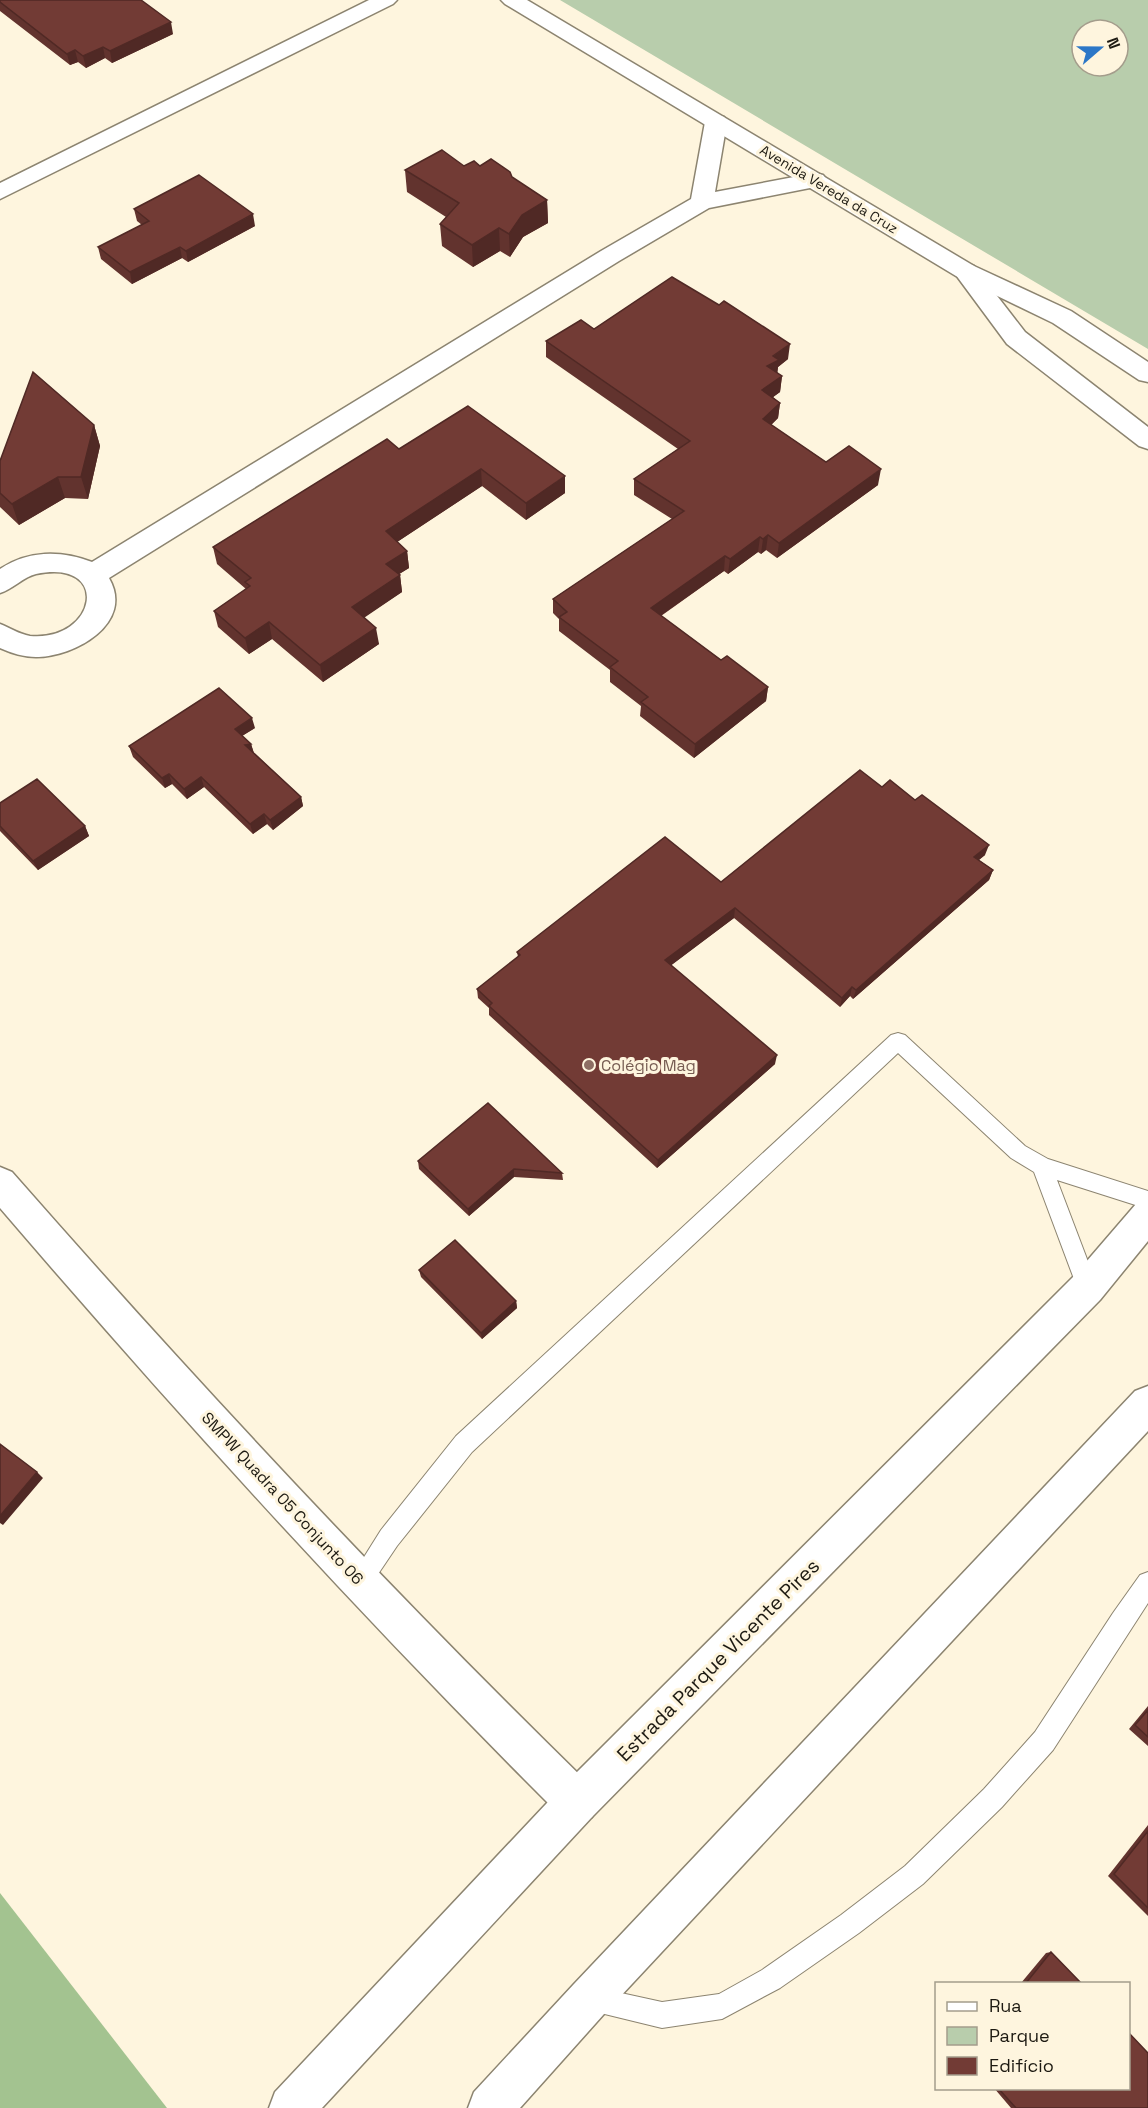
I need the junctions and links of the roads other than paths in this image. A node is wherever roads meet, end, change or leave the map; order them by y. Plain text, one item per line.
1 (386, 0) edge
2 (512, 0) edge
3 (716, 122) junction
4 (815, 180) junction
5 (0, 192) edge
6 (702, 202) junction
7 (965, 271) junction
8 (1148, 374) edge
9 (1148, 440) edge
10 (92, 575) junction
11 (0, 584) edge
12 (0, 635) edge
13 (1042, 1166) junction
14 (0, 1183) edge
15 (1148, 1200) edge
16 (1148, 1215) edge
17 (1087, 1288) junction
18 (1148, 1404) edge
19 (360, 1581) junction
20 (1148, 1583) edge
21 (577, 1802) junction
22 (589, 1999) junction
23 (291, 2108) edge
24 (490, 2108) edge

1 - 5 street
2 - 3 street, Avenida Vereda da Cruz
3 - 4 street, Avenida Vereda da Cruz
3 - 6 street
4 - 6 street
4 - 7 street, Avenida Vereda da Cruz
6 - 10 street
7 - 8 street, Avenida Vereda da Cruz
7 - 9 street
10 - 11 street
10 - 12 street
13 - 15 lane
13 - 17 lane
13 - 19 lane
14 - 19 street, SMPW Quadra 05 Conjunto 06
16 - 17 street, Estrada Parque Vicente Pires
17 - 21 street, Estrada Parque Vicente Pires
18 - 22 street
19 - 21 street, SMPW Quadra 05 Conjunto 06
20 - 22 lane
21 - 23 street, Estrada Parque Vicente Pires
22 - 24 street

